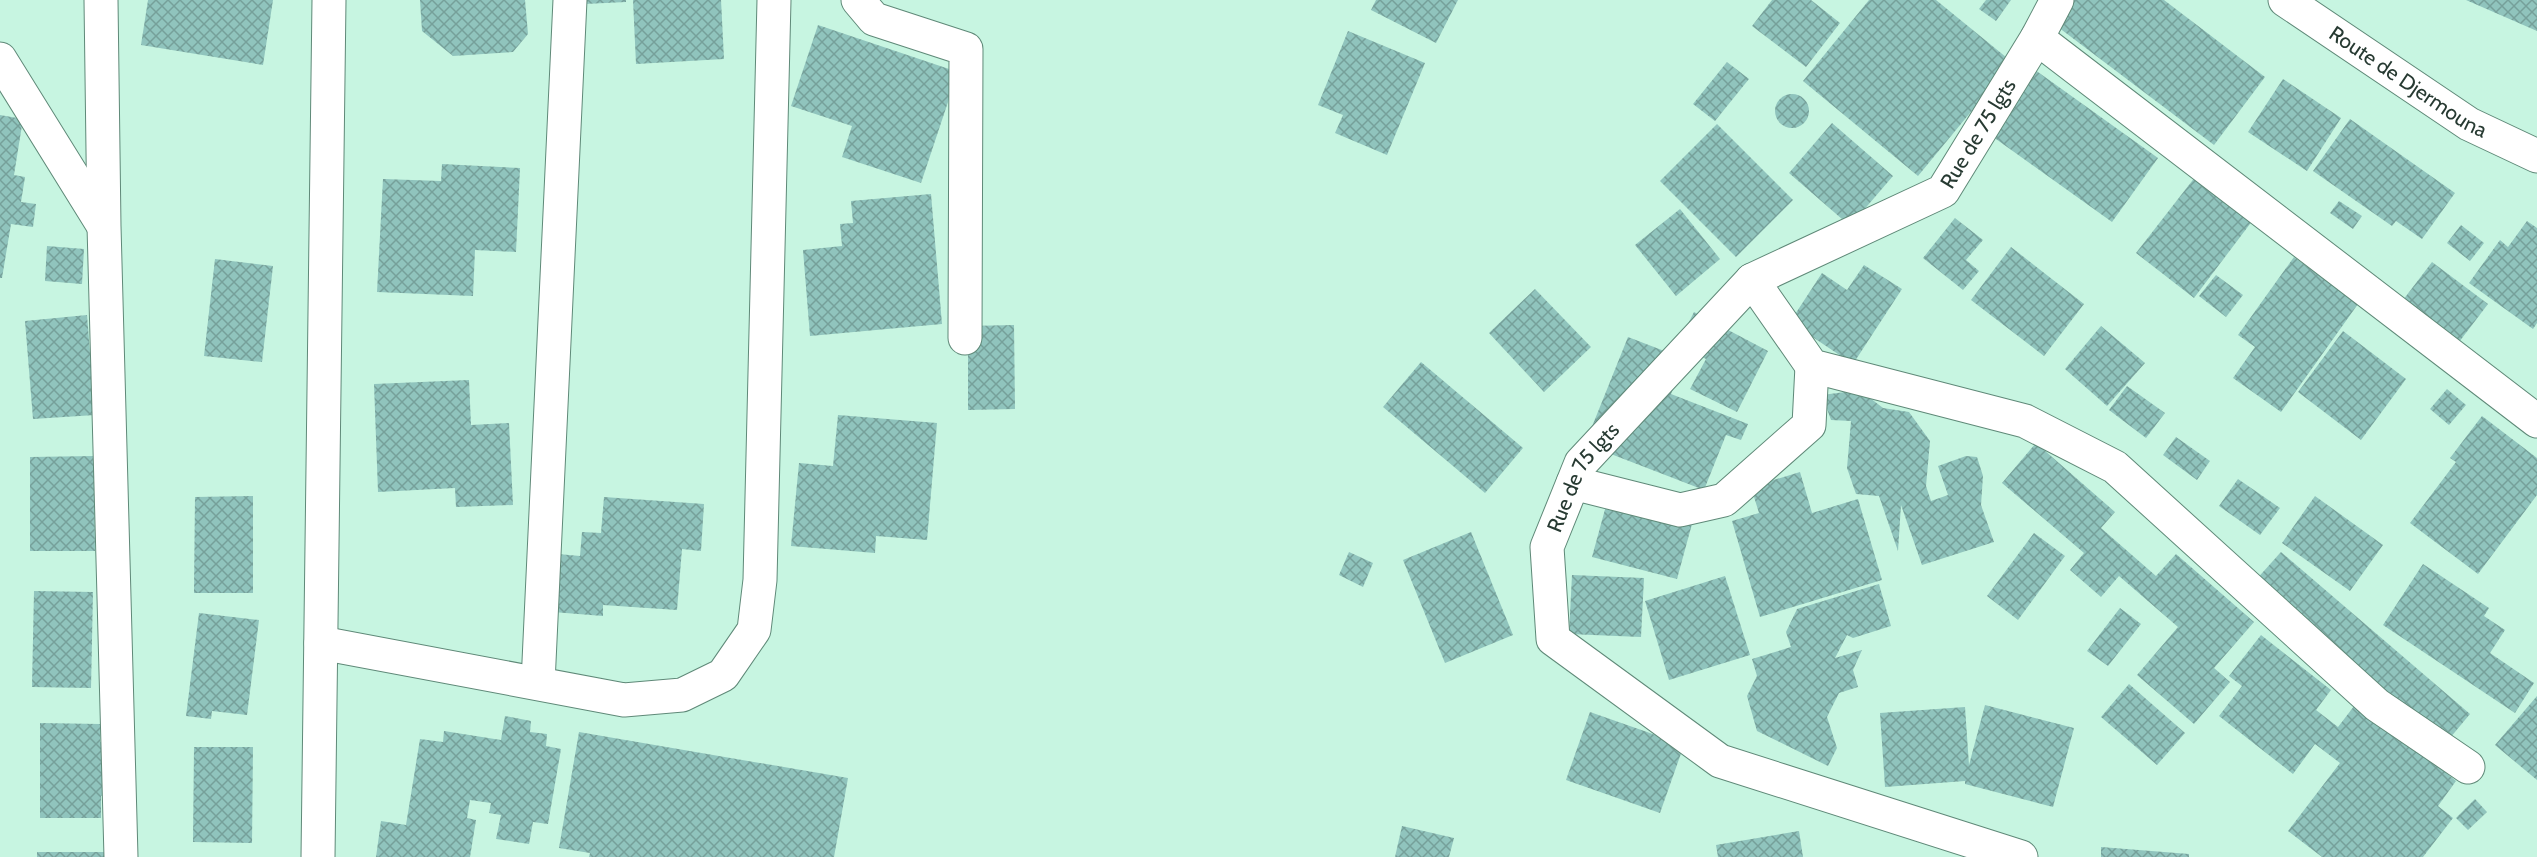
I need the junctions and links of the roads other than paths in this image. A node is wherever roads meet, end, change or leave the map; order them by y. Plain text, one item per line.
1 (101, 0) edge
2 (329, 0) edge
3 (570, 0) edge
4 (774, 0) edge
5 (858, 0) edge
6 (2057, 0) edge
7 (2285, 0) edge
8 (2037, 38) junction
9 (0, 59) edge
10 (2537, 156) edge
11 (101, 226) junction
12 (1752, 280) junction
13 (965, 338) dead end
14 (1812, 366) junction
15 (2537, 421) edge
16 (1573, 483) junction
17 (321, 643) junction
18 (538, 682) junction
19 (2468, 767) dead end
20 (121, 857) edge
21 (318, 857) edge
22 (2021, 857) edge

1 - 11 street
2 - 17 street
3 - 18 street
4 - 18 street
5 - 13 street
6 - 8 street, Rue de 75 lgts
7 - 10 street, Route de Djermouna
8 - 12 street, Rue de 75 lgts
8 - 15 street
9 - 11 street
11 - 20 street
12 - 14 street
12 - 16 street, Rue de 75 lgts
14 - 16 street
14 - 19 street
16 - 22 street, Rue de 75 lgts
17 - 18 street
17 - 21 street

